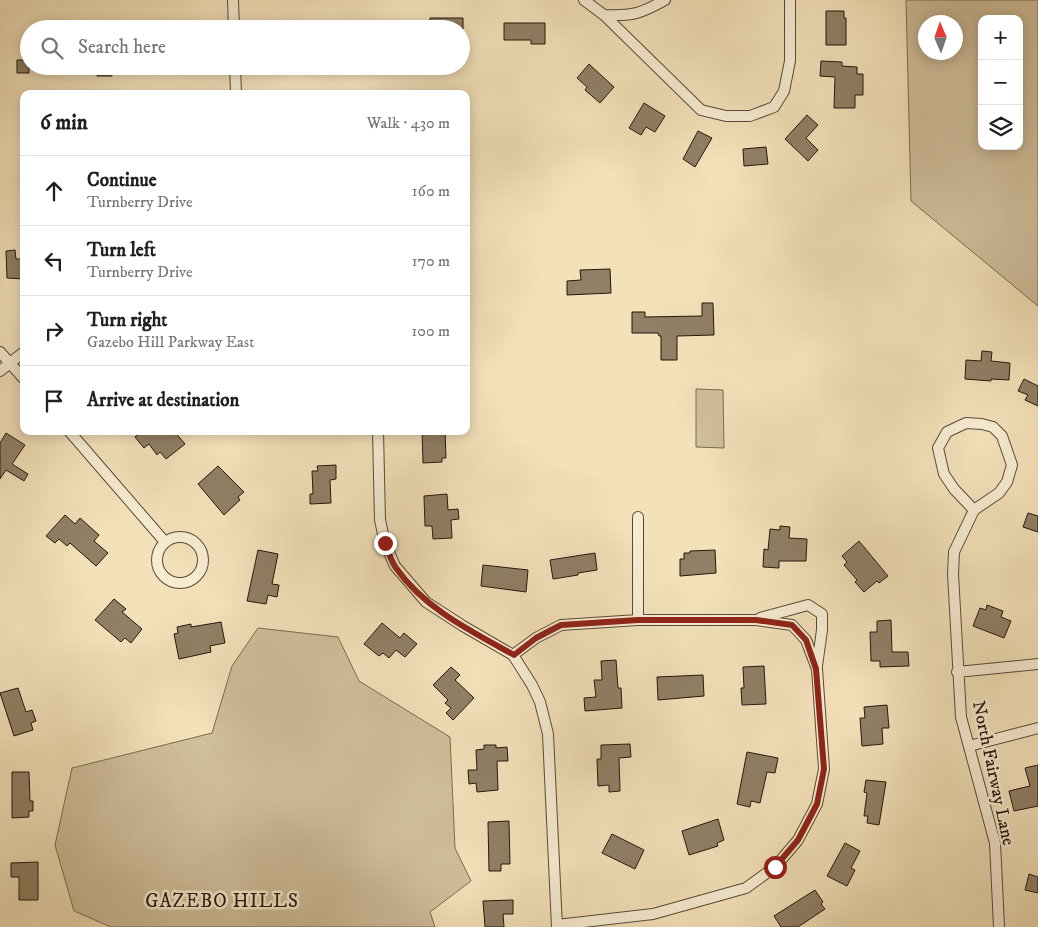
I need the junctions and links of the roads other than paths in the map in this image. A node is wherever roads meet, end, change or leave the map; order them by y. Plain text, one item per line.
1 (233, 0) edge
2 (584, 0) edge
3 (665, 0) edge
4 (790, 0) edge
5 (604, 16) junction
6 (234, 20) edge
7 (235, 75) edge
8 (236, 90) edge
9 (0, 352) edge
10 (20, 355) edge
11 (10, 363) junction
12 (0, 371) edge
13 (20, 374) edge
14 (72, 435) edge
15 (378, 435) edge
16 (974, 510) junction
17 (638, 517) dead end
18 (165, 542) junction
19 (638, 620) junction
20 (756, 620) junction
21 (514, 655) junction
22 (1038, 664) edge
23 (816, 669) junction
24 (957, 672) junction
25 (1038, 728) edge
26 (969, 746) junction
27 (557, 926) edge
28 (999, 927) edge

1 - 6 street
2 - 5 street
3 - 5 street
4 - 5 street
7 - 8 street
9 - 11 street
10 - 11 street
11 - 12 street
11 - 13 street
14 - 18 street
15 - 21 street
16 - 16 street
16 - 24 street, North Fairway Lane
17 - 19 street
18 - 18 street
19 - 20 street
19 - 21 street
20 - 23 street
20 - 23 street
21 - 27 street
22 - 24 street
23 - 27 street
24 - 26 street, North Fairway Lane
25 - 26 street
26 - 28 street, North Fairway Lane

